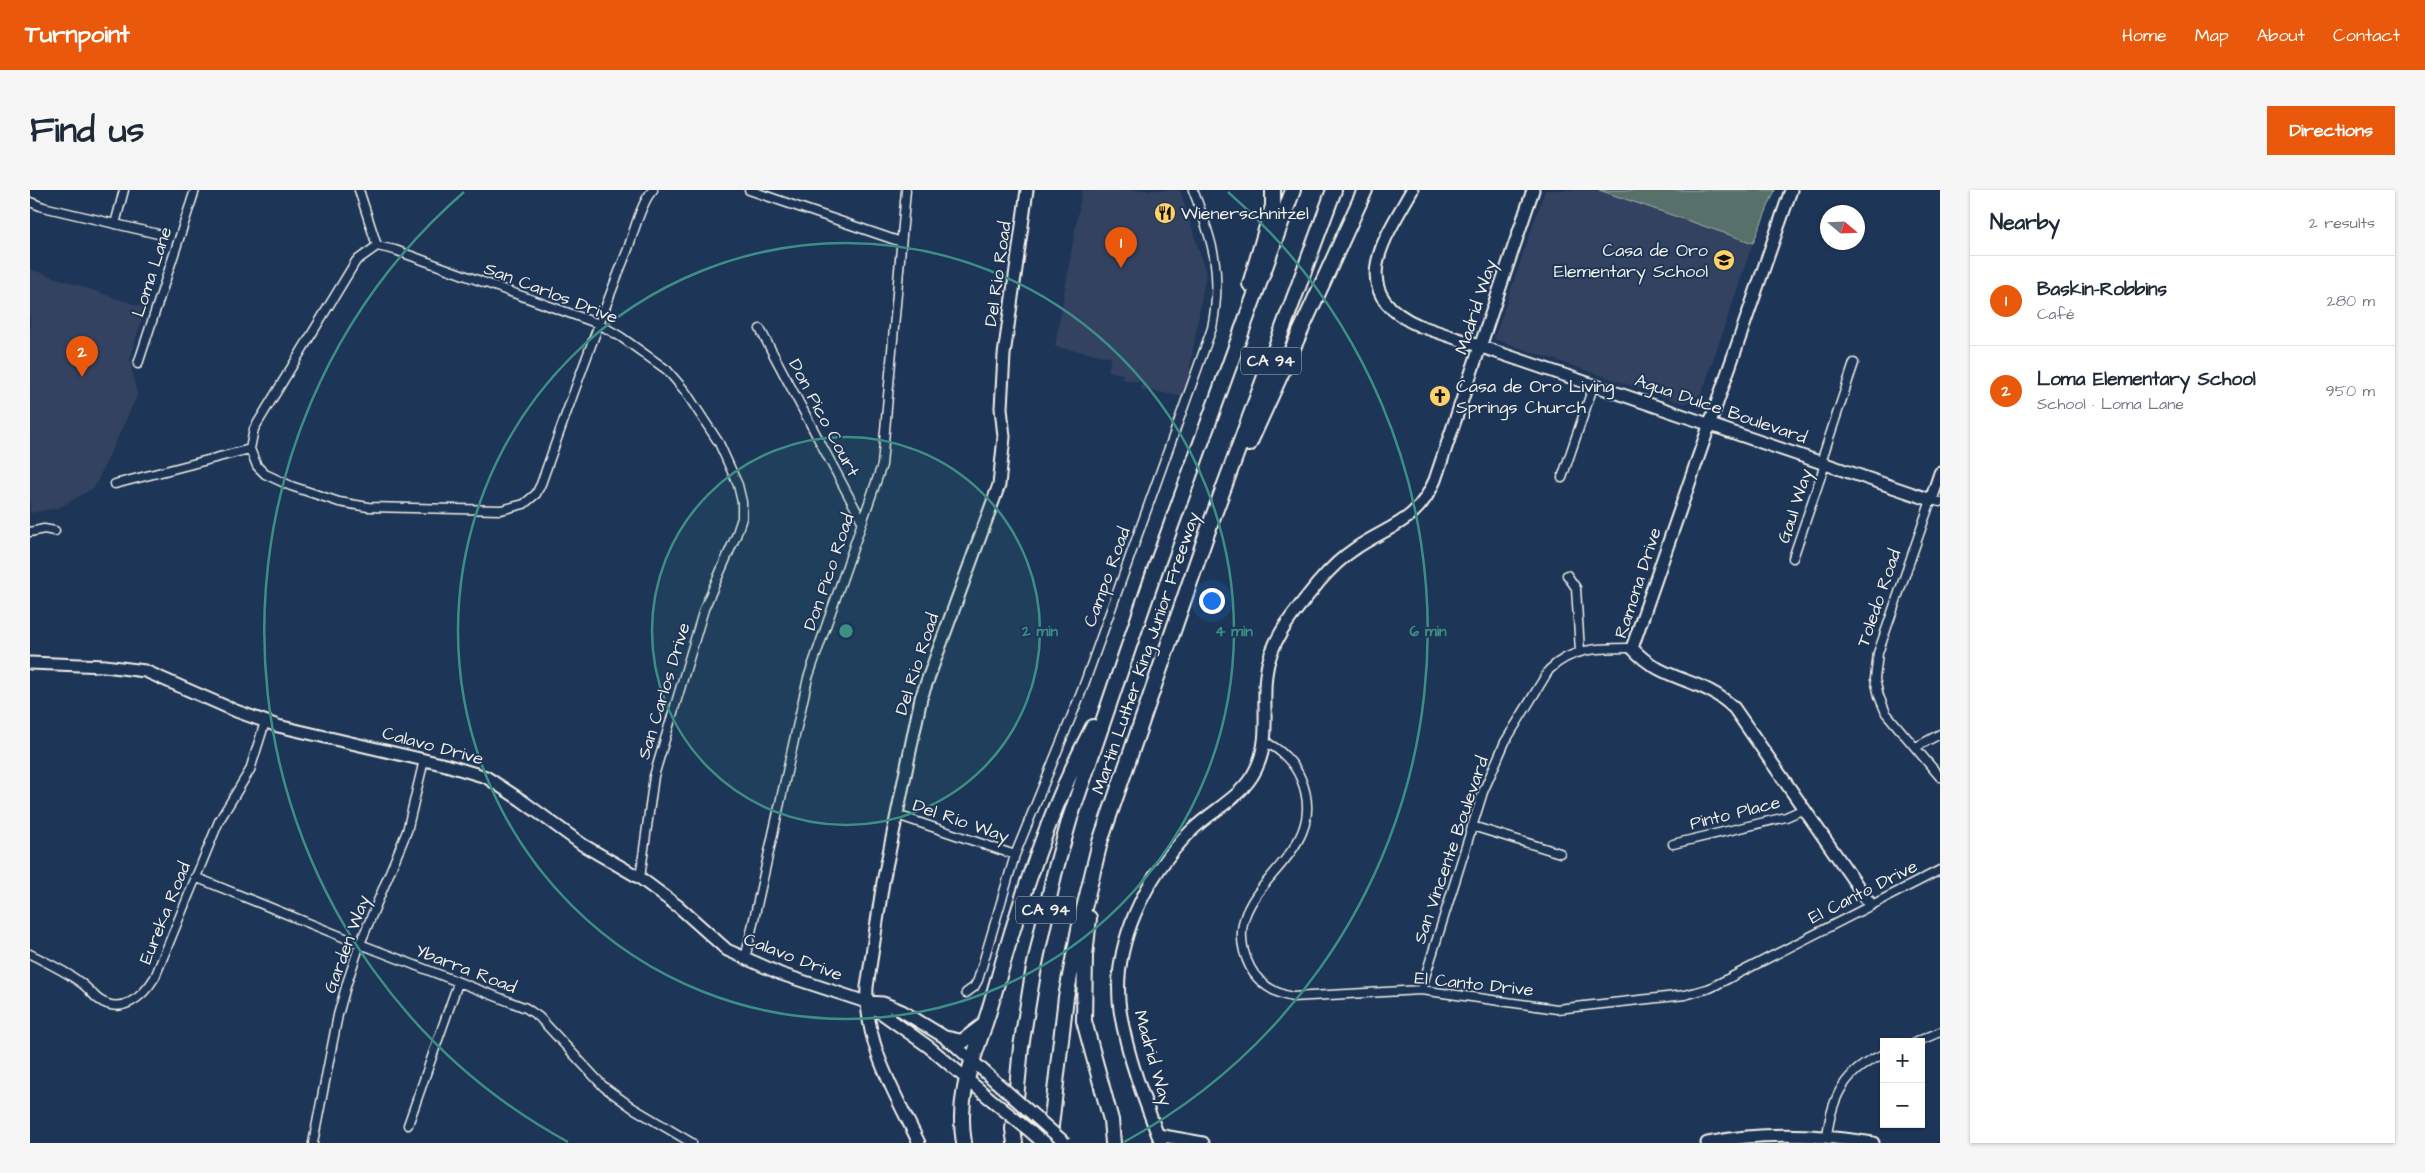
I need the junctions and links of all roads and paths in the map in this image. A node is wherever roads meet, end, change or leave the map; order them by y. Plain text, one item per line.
1 (124, 190) edge
2 (195, 190) edge
3 (359, 190) edge
4 (654, 190) edge
5 (749, 190) edge
6 (906, 190) edge
7 (1027, 190) edge
8 (1193, 190) edge
9 (1273, 190) edge
10 (1293, 190) edge
11 (1334, 190) edge
12 (1365, 190) edge
13 (1412, 190) edge
14 (1533, 190) edge
15 (1791, 190) edge
16 (30, 202) edge
17 (115, 224) junction
18 (158, 234) dead end
19 (901, 242) junction
20 (377, 246) junction
21 (598, 324) junction
22 (760, 329) dead end
23 (1482, 347) junction
24 (1854, 363) dead end
25 (138, 364) dead end
26 (1594, 384) junction
27 (1710, 424) junction
28 (250, 449) junction
29 (1823, 463) junction
30 (1940, 473) edge
31 (1188, 478) junction
32 (1562, 478) dead end
33 (115, 484) dead end
34 (1935, 501) edge
35 (862, 521) junction
36 (55, 531) dead end
37 (30, 532) edge
38 (1207, 533) junction
39 (1793, 558) dead end
40 (1567, 575) dead end
41 (1632, 648) junction
42 (1580, 651) junction
43 (30, 663) edge
44 (1115, 684) junction
45 (265, 722) junction
46 (1940, 734) edge
47 (1264, 742) junction
48 (1916, 747) junction
49 (424, 760) junction
50 (1940, 777) edge
51 (1804, 808) junction
52 (897, 815) junction
53 (1472, 826) junction
54 (1673, 844) dead end
55 (1560, 853) dead end
56 (1015, 855) junction
57 (1095, 861) junction
58 (1940, 870) edge
59 (196, 877) junction
60 (640, 878) junction
61 (1870, 904) junction
62 (360, 944) junction
63 (30, 954) edge
64 (745, 959) junction
65 (458, 983) junction
66 (1420, 990) junction
67 (966, 993) dead end
68 (866, 1002) junction
69 (984, 1026) junction
70 (1940, 1032) edge
71 (1925, 1038) edge
72 (948, 1039) junction
73 (1880, 1056) edge
74 (972, 1061) junction
75 (967, 1077) junction
76 (408, 1125) dead end
77 (1827, 1136) junction
78 (1160, 1139) edge
79 (313, 1143) edge
80 (692, 1143) edge
81 (918, 1143) edge
82 (964, 1143) edge
83 (1014, 1143) edge
84 (1044, 1143) edge
85 (1048, 1143) edge
86 (1065, 1143) edge
87 (1113, 1143) edge
88 (1203, 1143) edge
89 (1707, 1143) edge
90 (1873, 1143) edge

1 - 17 street
2 - 25 street, Loma Lane
3 - 20 street
4 - 21 street
5 - 19 street
6 - 19 street, Don Pico Road
7 - 52 street, Del Rio Road
8 - 56 street, Campo Road
9 - 31 highway
10 - 31 highway, Martin Luther King Junior Freeway / CA 94
11 - 38 highway, Martin Luther King Junior Freeway / CA 94
12 - 38 highway
13 - 23 street, Agua Dulce Boulevard
14 - 23 street, Madrid Way
15 - 27 street, Ramona Drive
16 - 17 street
17 - 18 street
19 - 35 street, Don Pico Road
20 - 21 street, San Carlos Drive
20 - 28 street
21 - 28 street
21 - 60 street, San Carlos Drive
22 - 35 street, Don Pico Court
23 - 26 street, Agua Dulce Boulevard
23 - 47 street, Madrid Way
24 - 29 street, Gaul Way
26 - 27 street, Agua Dulce Boulevard
26 - 32 street
27 - 29 street, Agua Dulce Boulevard
27 - 41 street, Ramona Drive
28 - 33 street
29 - 34 street, Agua Dulce Boulevard
29 - 39 street, Gaul Way
30 - 34 street, Toledo Road
31 - 44 highway, Martin Luther King Junior Freeway / CA 94
34 - 48 street, Toledo Road
35 - 64 street, Don Pico Road
36 - 37 street
38 - 57 highway, Martin Luther King Junior Freeway / CA 94
40 - 42 street
41 - 42 street, San Vincente Boulevard
41 - 51 street, Ramona Drive
42 - 53 street, San Vincente Boulevard
43 - 45 street, Calavo Drive
44 - 69 highway
44 - 83 highway, Martin Luther King Junior Freeway / CA 94
45 - 49 street, Calavo Drive
45 - 59 street, Eureka Road
46 - 48 street
47 - 66 street, El Canto Drive
47 - 78 street, Madrid Way
48 - 50 street, Toledo Road
49 - 60 street, Calavo Drive
49 - 62 street, Garden Way
51 - 54 street, Pinto Place
51 - 61 street, Ramona Drive
52 - 56 street, Del Rio Way
52 - 68 street, Del Rio Road
53 - 55 street
53 - 66 street, San Vincente Boulevard
56 - 67 street, Campo Road
57 - 85 highway, Martin Luther King Junior Freeway / CA 94
57 - 87 highway
58 - 61 street, El Canto Drive
59 - 62 street, Ybarra Road
59 - 63 street, Eureka Road
60 - 64 street, Calavo Drive
61 - 66 street, El Canto Drive
62 - 65 street, Ybarra Road
62 - 79 street, Garden Way
64 - 68 street, Calavo Drive
65 - 76 street
65 - 80 street, Ybarra Road
68 - 72 street, Calavo Drive
68 - 75 street, Calavo Drive
68 - 81 street, Del Rio Road
69 - 72 highway
69 - 74 highway
70 - 71 street
72 - 74 street, Calavo Drive
73 - 77 street
74 - 75 highway
74 - 86 street, Calavo Drive, bridge
75 - 82 highway
75 - 84 street, Calavo Drive, bridge
77 - 89 street
77 - 90 street
78 - 88 street

